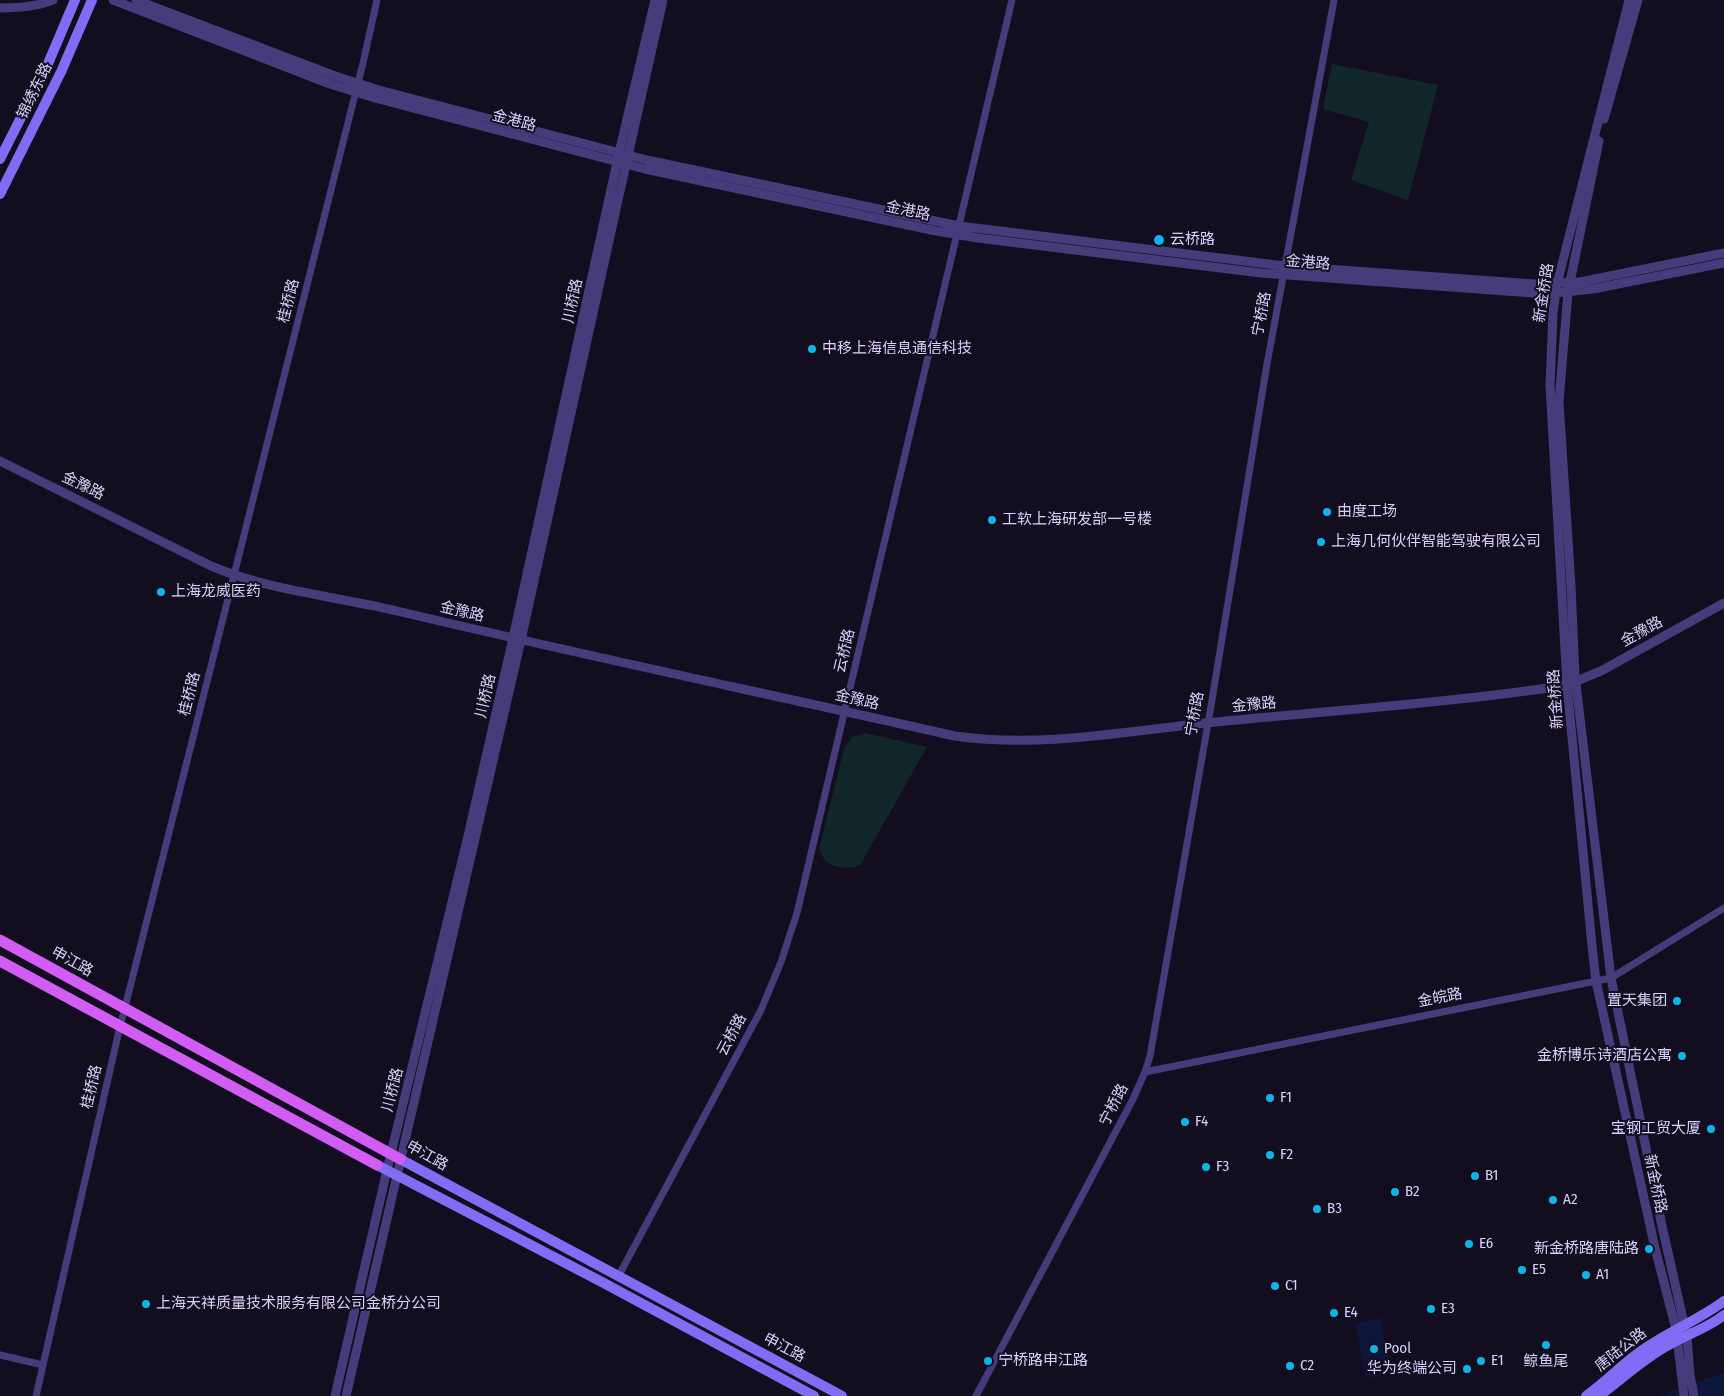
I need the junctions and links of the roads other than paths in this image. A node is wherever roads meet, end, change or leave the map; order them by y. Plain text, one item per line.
1 (53, 0) edge
2 (75, 0) edge
3 (92, 0) edge
4 (113, 0) edge
5 (136, 0) edge
6 (377, 0) edge
7 (655, 0) edge
8 (663, 0) edge
9 (1012, 0) edge
10 (1334, 0) edge
11 (1628, 0) edge
12 (1638, 0) edge
13 (0, 8) edge
14 (357, 88) junction
15 (0, 159) edge
16 (623, 159) junction
17 (0, 194) edge
18 (958, 230) junction
19 (1724, 253) edge
20 (1724, 263) edge
21 (1284, 271) junction
22 (1569, 288) junction
23 (1556, 289) junction
24 (0, 461) edge
25 (234, 575) junction
26 (1724, 603) edge
27 (517, 639) junction
28 (1571, 683) junction
29 (845, 712) junction
30 (1208, 723) junction
31 (1724, 908) edge
32 (0, 940) edge
33 (0, 961) edge
34 (1611, 978) junction
35 (1596, 981) junction
36 (125, 1008) junction
37 (120, 1026) junction
38 (1145, 1072) junction
39 (396, 1156) junction
40 (382, 1167) junction
41 (396, 1175) junction
42 (618, 1277) junction
43 (1724, 1301) edge
44 (1724, 1314) edge
45 (1681, 1332) junction
46 (0, 1355) edge
47 (43, 1365) junction
48 (1686, 1376) junction
49 (36, 1396) edge
50 (335, 1396) edge
51 (346, 1396) edge
52 (814, 1396) edge
53 (842, 1396) edge
54 (976, 1396) edge
55 (1586, 1396) edge
56 (1599, 1396) edge
57 (1684, 1396) edge
58 (1694, 1396) edge

1 - 13 street
2 - 15 main road, 锦绣东路
3 - 17 main road, 锦绣东路
4 - 14 street, 金港路
5 - 14 street, 金港路
6 - 14 street, 桂桥路
7 - 16 street, 川桥路
8 - 16 street, 川桥路
9 - 18 street, 云桥路
10 - 21 street, 宁桥路
11 - 23 street, 新金桥路
12 - 22 street, 新金桥路
14 - 16 street, 金港路
14 - 25 street, 桂桥路
16 - 18 street, 金港路
16 - 27 street, 川桥路
18 - 21 street, 金港路
18 - 29 street, 云桥路
19 - 22 street, 金港路
20 - 22 street, 金港路
21 - 23 street, 金港路
21 - 30 street, 宁桥路
22 - 23 street, 金港路
22 - 28 street, 新金桥路
23 - 28 street, 新金桥路
24 - 25 street, 金豫路
25 - 27 street, 金豫路
25 - 36 street, 桂桥路
26 - 28 street, 金豫路
27 - 29 street, 金豫路
27 - 39 street, 川桥路
28 - 30 street, 金豫路
28 - 34 street, 新金桥路
28 - 35 street, 新金桥路
29 - 30 street, 金豫路
29 - 42 street, 云桥路
30 - 38 street, 宁桥路
31 - 34 street, 金皖路
32 - 36 main road, 申江路
33 - 37 main road, 申江路
34 - 35 street, 金皖路
34 - 45 street, 新金桥路
35 - 38 street, 金皖路
35 - 45 street, 新金桥路
36 - 37 street, 桂桥路
36 - 39 main road, 申江路
37 - 40 main road, 申江路
37 - 47 street, 桂桥路
38 - 54 street, 宁桥路
39 - 40 street, 川桥路
39 - 41 street, 川桥路
39 - 42 main road, 申江路
40 - 41 main road, 申江路
40 - 50 street, 川桥路
41 - 51 street, 川桥路
41 - 52 main road, 申江路
42 - 53 main road, 申江路
43 - 45 main road
44 - 45 main road
45 - 48 street, 新金桥路
45 - 55 main road, 唐陆公路
45 - 56 main road, 唐陆公路
46 - 47 street
47 - 49 street, 桂桥路
48 - 57 street, 新金桥路
48 - 58 street, 新金桥路

